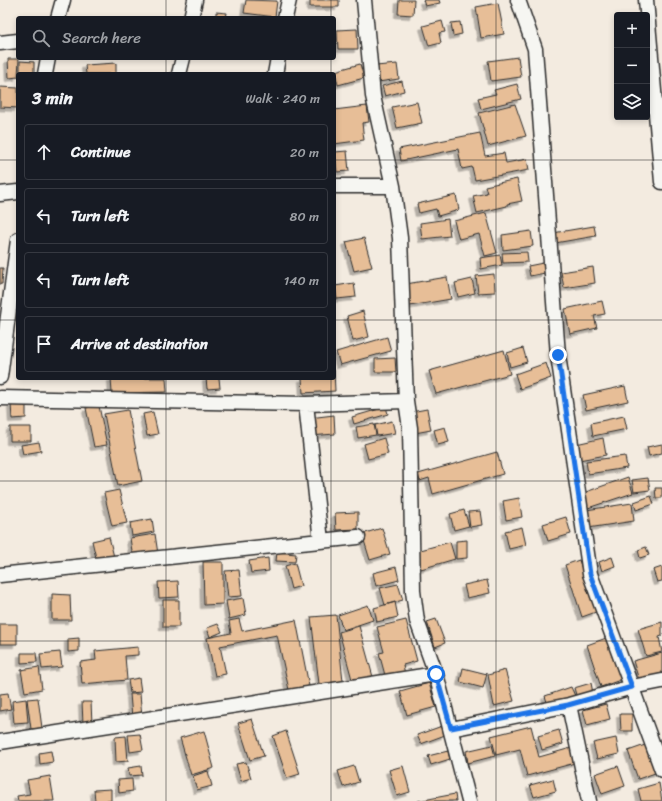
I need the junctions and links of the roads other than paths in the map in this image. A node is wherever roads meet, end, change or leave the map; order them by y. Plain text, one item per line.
1 (63, 0) edge
2 (195, 0) edge
3 (289, 0) edge
4 (364, 0) edge
5 (518, 0) edge
6 (646, 0) edge
7 (59, 16) edge
8 (191, 16) edge
9 (285, 16) edge
10 (16, 41) edge
11 (0, 43) edge
12 (48, 60) edge
13 (182, 60) edge
14 (278, 60) edge
15 (45, 72) edge
16 (180, 72) edge
17 (275, 72) edge
18 (662, 182) edge
19 (336, 186) edge
20 (393, 186) junction
21 (16, 192) edge
22 (0, 194) edge
23 (16, 255) edge
24 (0, 376) edge
25 (0, 398) edge
26 (406, 402) junction
27 (306, 404) junction
28 (358, 537) dead end
29 (321, 541) junction
30 (0, 575) edge
31 (436, 674) junction
32 (662, 681) edge
33 (632, 687) junction
34 (568, 705) junction
35 (451, 728) junction
36 (0, 742) edge
37 (662, 770) edge
38 (469, 801) edge
39 (589, 801) edge

1 - 7 street
2 - 8 street
3 - 9 street
4 - 20 street
5 - 33 street
6 - 18 street
10 - 11 street
12 - 15 street
13 - 16 street
14 - 17 street
19 - 20 street
20 - 26 street
21 - 22 street
23 - 24 street
25 - 27 street
26 - 27 street
26 - 31 street
27 - 29 street
28 - 29 street
29 - 30 street
31 - 35 street
31 - 36 street
32 - 33 street
33 - 34 street
33 - 37 street
34 - 35 street
34 - 39 street
35 - 38 street

